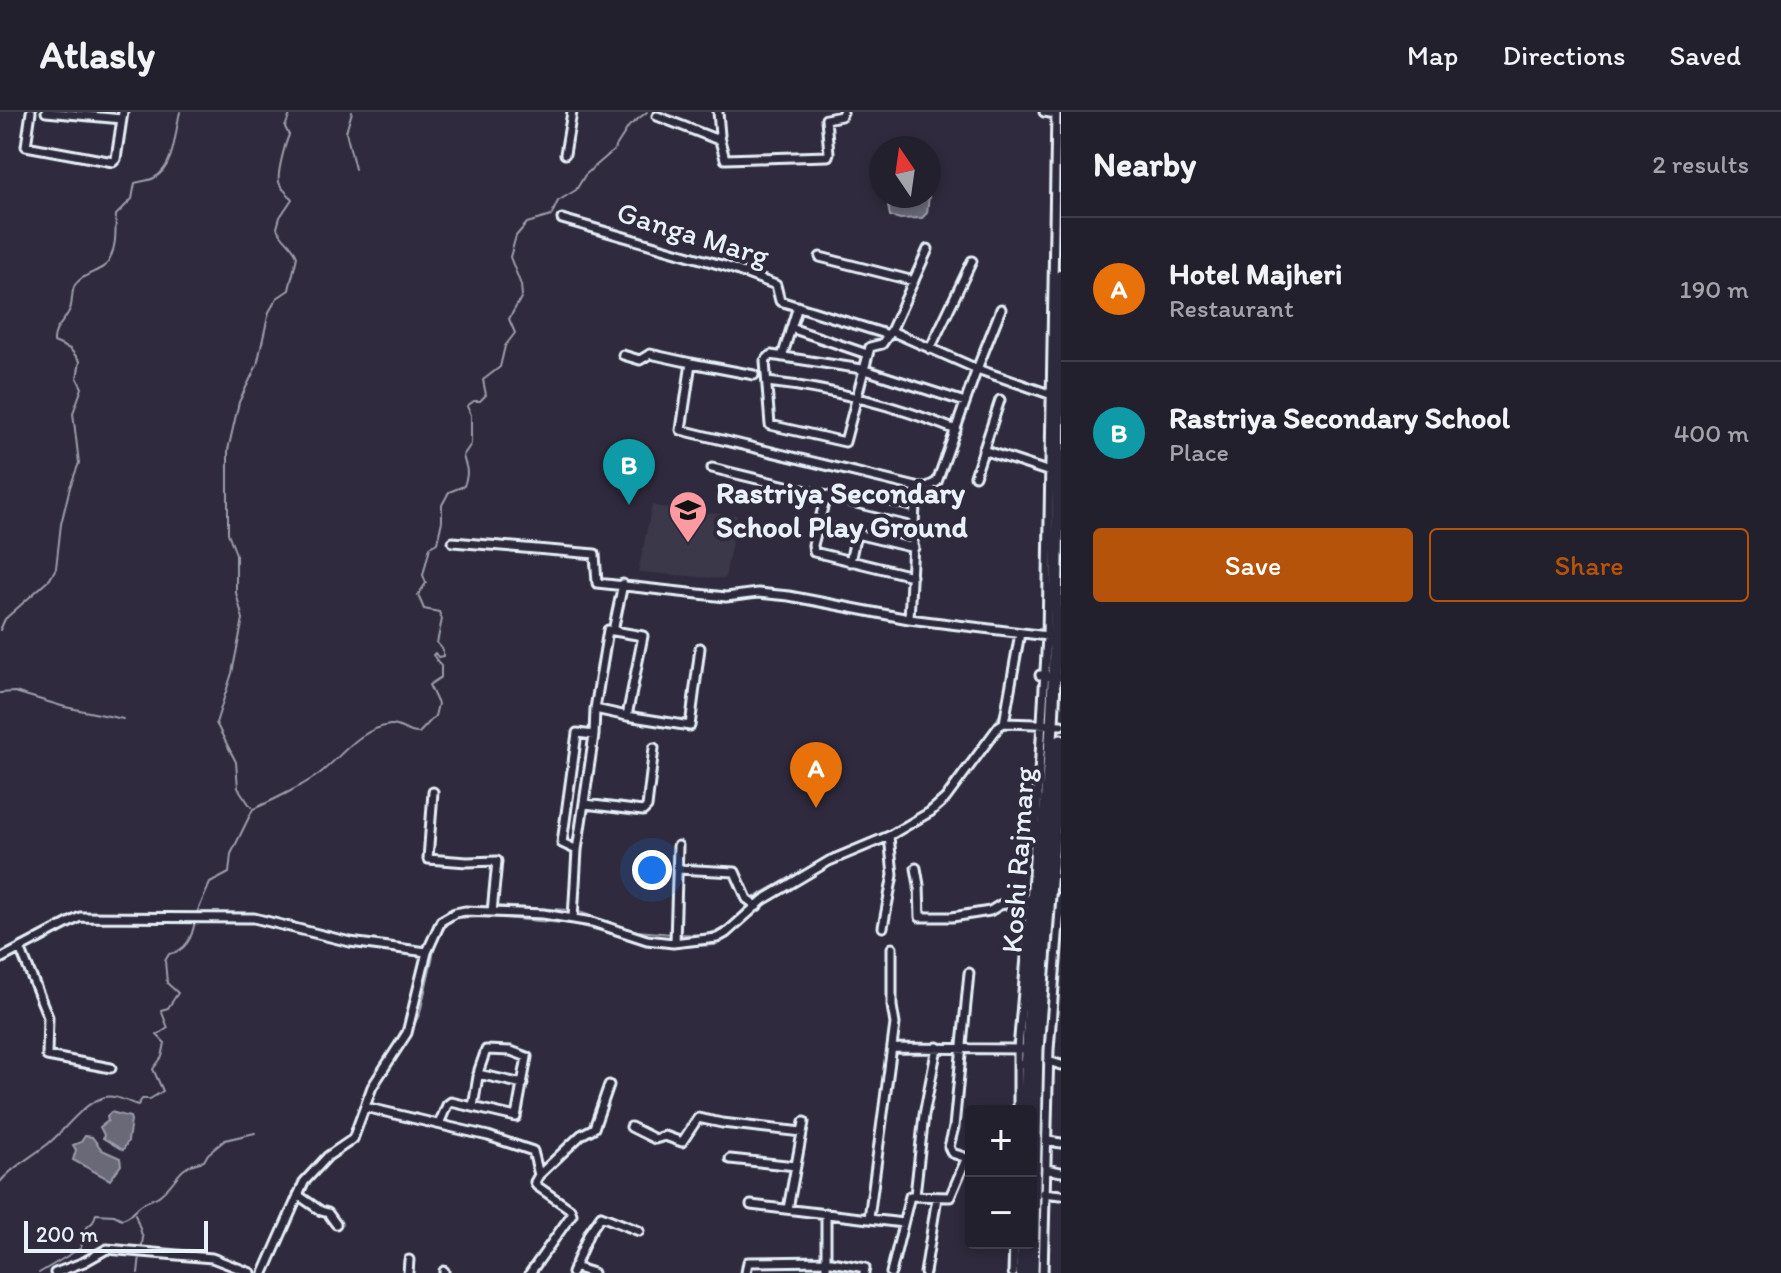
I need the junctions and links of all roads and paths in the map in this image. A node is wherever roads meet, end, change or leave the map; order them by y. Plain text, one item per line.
1 (31, 112) edge
2 (46, 112) edge
3 (572, 112) edge
4 (718, 112) edge
5 (843, 112) edge
6 (1044, 112) edge
7 (1056, 113) edge
8 (123, 115) edge
9 (657, 116) dead end
10 (719, 137) junction
11 (1059, 148) edge
12 (565, 154) dead end
13 (562, 219) dead end
14 (928, 249) dead end
15 (820, 257) dead end
16 (972, 261) dead end
17 (1061, 276) edge
18 (914, 281) junction
19 (798, 306) junction
20 (1001, 309) dead end
21 (791, 328) junction
22 (890, 333) junction
23 (930, 349) junction
24 (867, 354) junction
25 (623, 355) dead end
26 (782, 357) junction
27 (691, 363) junction
28 (862, 369) junction
29 (977, 369) junction
30 (754, 375) dead end
31 (767, 382) junction
32 (1057, 396) edge
33 (855, 397) junction
34 (1000, 400) dead end
35 (965, 402) junction
36 (956, 430) junction
37 (983, 450) junction
38 (712, 468) dead end
39 (1050, 472) junction
40 (975, 476) dead end
41 (916, 487) junction
42 (826, 496) junction
43 (914, 517) junction
44 (819, 525) junction
45 (856, 534) junction
46 (453, 542) dead end
47 (914, 548) junction
48 (850, 562) junction
49 (912, 576) junction
50 (623, 584) junction
51 (909, 619) junction
52 (613, 631) junction
53 (1020, 633) junction
54 (1047, 636) junction
55 (700, 648) dead end
56 (1050, 676) edge
57 (595, 709) junction
58 (627, 716) junction
59 (1004, 723) junction
60 (1052, 725) edge
61 (594, 735) junction
62 (1061, 741) edge
63 (654, 748) dead end
64 (433, 792) dead end
65 (585, 804) junction
66 (889, 836) junction
67 (678, 846) dead end
68 (577, 850) junction
69 (916, 868) dead end
70 (677, 869) junction
71 (1061, 897) edge
72 (1031, 899) junction
73 (757, 906) junction
74 (492, 912) junction
75 (1060, 917) edge
76 (573, 918) junction
77 (883, 927) dead end
78 (675, 942) junction
79 (20, 948) junction
80 (892, 948) dead end
81 (427, 952) junction
82 (0, 959) edge
83 (969, 973) dead end
84 (937, 1047) junction
85 (892, 1048) junction
86 (961, 1048) junction
87 (1033, 1050) junction
88 (1048, 1061) junction
89 (1061, 1065) edge
90 (111, 1068) dead end
91 (478, 1074) junction
92 (523, 1084) junction
93 (609, 1085) dead end
94 (1019, 1105) edge
95 (1027, 1105) edge
96 (365, 1107) junction
97 (473, 1107) junction
98 (804, 1122) dead end
99 (439, 1124) junction
100 (631, 1127) dead end
101 (802, 1132) junction
102 (1048, 1141) junction
103 (1061, 1143) edge
104 (965, 1157) edge
105 (730, 1159) dead end
106 (965, 1162) edge
107 (796, 1166) junction
108 (1046, 1169) junction
109 (1061, 1172) edge
110 (539, 1175) junction
111 (1037, 1177) edge
112 (1037, 1192) edge
113 (298, 1195) junction
114 (915, 1195) junction
115 (1061, 1195) edge
116 (937, 1197) junction
117 (751, 1205) dead end
118 (788, 1209) junction
119 (826, 1213) junction
120 (869, 1218) junction
121 (903, 1223) junction
122 (336, 1224) dead end
123 (639, 1231) dead end
124 (1014, 1249) edge
125 (1023, 1249) edge
126 (1033, 1249) edge
127 (409, 1260) dead end
128 (826, 1261) junction
129 (573, 1270) edge
130 (55, 1273) edge
131 (251, 1273) edge
132 (264, 1273) edge
133 (408, 1273) edge
134 (530, 1273) edge
135 (593, 1273) edge
136 (746, 1273) edge
137 (826, 1273) edge
138 (864, 1273) edge
139 (891, 1273) edge
140 (925, 1273) edge
141 (1013, 1273) edge
142 (1022, 1273) edge
143 (1032, 1273) edge
144 (1043, 1273) edge

1 - 8 street
2 - 8 street
3 - 12 street
4 - 10 street
5 - 10 street
6 - 7 street
7 - 11 street
9 - 10 street
11 - 32 street
13 - 19 street, Ganga Marg
14 - 18 street
15 - 18 street
16 - 23 street
17 - 32 main road, Koshi Rajmarg
18 - 22 street
19 - 21 street
19 - 22 street, Ganga Marg
20 - 29 street
21 - 24 street
21 - 26 street
22 - 23 street, Ganga Marg
22 - 24 street
23 - 29 street, Ganga Marg
24 - 28 street
25 - 27 street
26 - 28 street
26 - 31 street
27 - 30 street
27 - 41 street
28 - 33 street
28 - 35 street
29 - 32 street, Ganga Marg
29 - 35 street
31 - 33 street
31 - 33 street
32 - 39 street
32 - 56 main road, Koshi Rajmarg
33 - 36 street
34 - 37 street
35 - 36 street
36 - 41 street
37 - 39 street
37 - 40 street
38 - 42 street
39 - 54 street
41 - 43 street
42 - 43 street
42 - 44 street
43 - 47 street
44 - 45 street
44 - 48 street
45 - 47 street
45 - 48 street
46 - 50 street
47 - 49 street
48 - 49 street
49 - 51 street
50 - 51 street
50 - 52 street
51 - 53 street
52 - 57 street
52 - 58 street
53 - 54 street
53 - 59 street
54 - 56 street
55 - 58 street
56 - 60 main road, Koshi Rajmarg
57 - 58 street
57 - 61 street
59 - 60 street
59 - 66 street
60 - 72 street
60 - 87 main road, Koshi Rajmarg
61 - 65 street
61 - 68 street
62 - 87 main road, Koshi Rajmarg
63 - 65 street
64 - 74 street
65 - 68 street
66 - 73 street
66 - 77 street
67 - 70 street
68 - 76 street
69 - 72 street
70 - 73 street
70 - 78 street
71 - 75 street
72 - 87 street
73 - 78 street
74 - 76 street
74 - 81 street
75 - 87 street
76 - 78 street
79 - 81 street
79 - 82 street
79 - 90 street
80 - 85 street
81 - 96 street
83 - 86 street
84 - 85 street
84 - 86 street
84 - 114 street
85 - 120 street
86 - 87 street
86 - 104 street
87 - 88 street
87 - 94 street
87 - 95 main road, Koshi Rajmarg
87 - 111 main road, Koshi Rajmarg
88 - 89 street
88 - 102 street
91 - 92 street
91 - 92 street
91 - 97 street
92 - 97 street
93 - 110 street
96 - 99 street
96 - 113 street
97 - 99 street
98 - 101 street
99 - 110 street
100 - 101 street
101 - 107 street
102 - 103 street
102 - 108 street
105 - 107 street
106 - 116 street
107 - 118 street
108 - 109 street
108 - 112 street
110 - 134 street
112 - 115 street
112 - 144 street
113 - 122 street
113 - 132 street
114 - 116 street
114 - 121 street
116 - 140 street
117 - 118 street
118 - 119 street
119 - 120 street
119 - 128 street
120 - 121 street
121 - 139 street
123 - 129 street
124 - 141 street
125 - 142 main road
126 - 143 main road, Koshi Rajmarg
127 - 133 street
128 - 136 street
128 - 137 street
128 - 138 street
129 - 135 street
130 - 131 street

